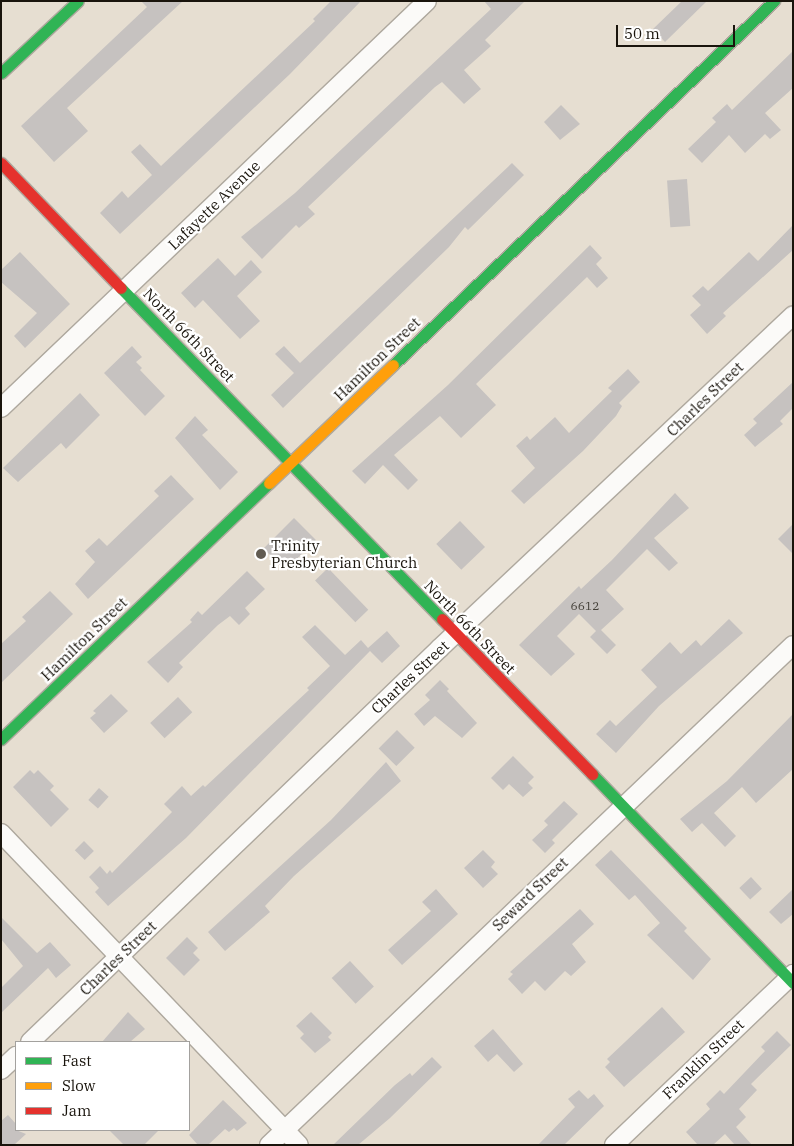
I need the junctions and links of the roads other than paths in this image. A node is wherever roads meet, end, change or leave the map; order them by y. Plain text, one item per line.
1 (78, 1) edge
2 (427, 1) edge
3 (774, 1) edge
4 (1, 73) edge
5 (1, 163) edge
6 (125, 290) junction
7 (793, 315) edge
8 (1, 408) edge
9 (291, 462) junction
10 (456, 634) junction
11 (793, 645) edge
12 (1, 738) edge
13 (623, 806) junction
14 (1, 834) edge
15 (119, 957) junction
16 (791, 978) edge
17 (31, 1041) edge
18 (15, 1057) edge
19 (1, 1070) edge
20 (284, 1129) junction
21 (268, 1145) edge
22 (299, 1145) edge
23 (614, 1145) edge

1 - 4 street
2 - 6 street, Lafayette Avenue
3 - 9 street, Hamilton Street
5 - 6 street, North 66th Street
6 - 8 street, Lafayette Avenue
6 - 9 street, North 66th Street
7 - 10 street, Charles Street
9 - 10 street, North 66th Street
9 - 12 street, Hamilton Street
10 - 13 street, North 66th Street
10 - 15 street, Charles Street
11 - 13 street, Seward Street
13 - 16 street, North 66th Street
13 - 20 street, Seward Street
14 - 15 street
15 - 17 street, Charles Street
15 - 20 street
16 - 23 street, Franklin Street
18 - 19 street
20 - 21 street, Seward Street
20 - 22 street

